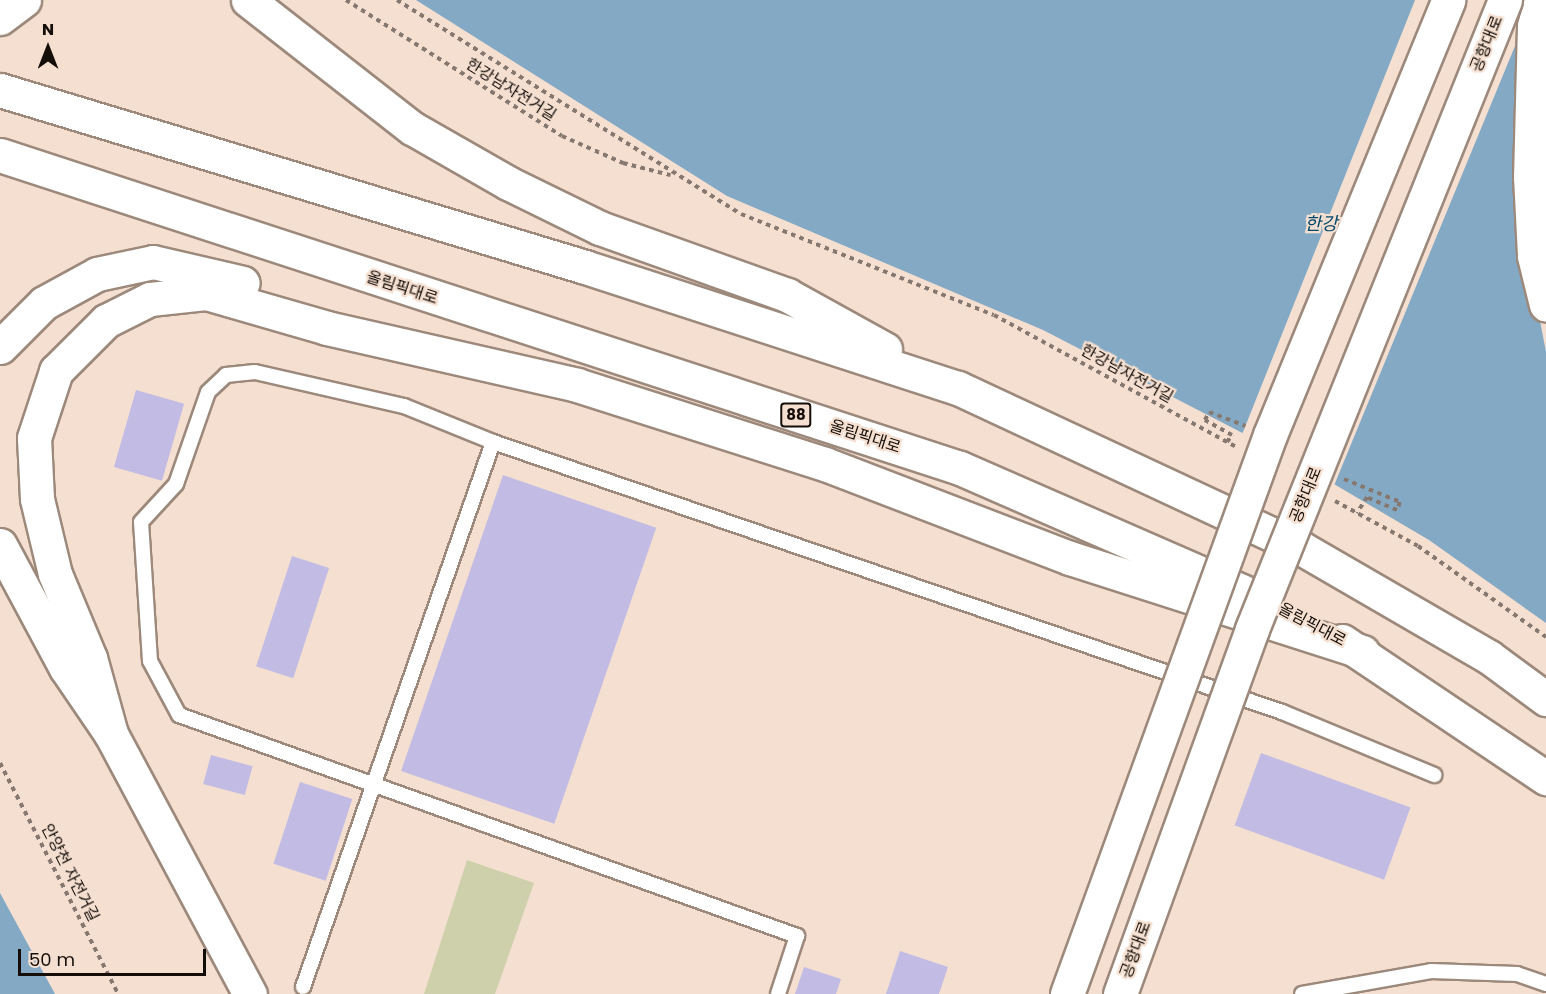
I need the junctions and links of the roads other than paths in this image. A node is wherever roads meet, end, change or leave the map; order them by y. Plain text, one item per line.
1 (24, 0) edge
2 (248, 0) edge
3 (1448, 0) edge
4 (1505, 0) edge
5 (1541, 0) edge
6 (0, 18) edge
7 (0, 90) edge
8 (0, 155) edge
9 (1546, 305) edge
10 (2, 344) edge
11 (577, 385) junction
12 (958, 388) junction
13 (493, 442) junction
14 (0, 544) edge
15 (1362, 652) junction
16 (1546, 699) edge
17 (111, 734) junction
18 (1434, 775) dead end
19 (1546, 778) edge
20 (372, 780) junction
21 (1546, 984) edge
22 (303, 987) dead end
23 (249, 994) edge
24 (778, 994) edge
25 (1067, 994) edge
26 (1120, 994) edge
27 (1302, 994) edge

1 - 6 main road
2 - 12 main road
3 - 25 main road, bridge
4 - 26 main road, 공항대로, bridge
5 - 9 main road
7 - 12 main road
8 - 15 main road, 올림픽대로 / 88
10 - 11 main road
11 - 15 main road
11 - 17 main road
12 - 16 main road
13 - 18 lane
13 - 20 lane
13 - 20 lane
14 - 17 main road
15 - 19 main road, 올림픽대로 / 88
17 - 23 main road
20 - 22 lane
20 - 24 lane
21 - 27 lane

